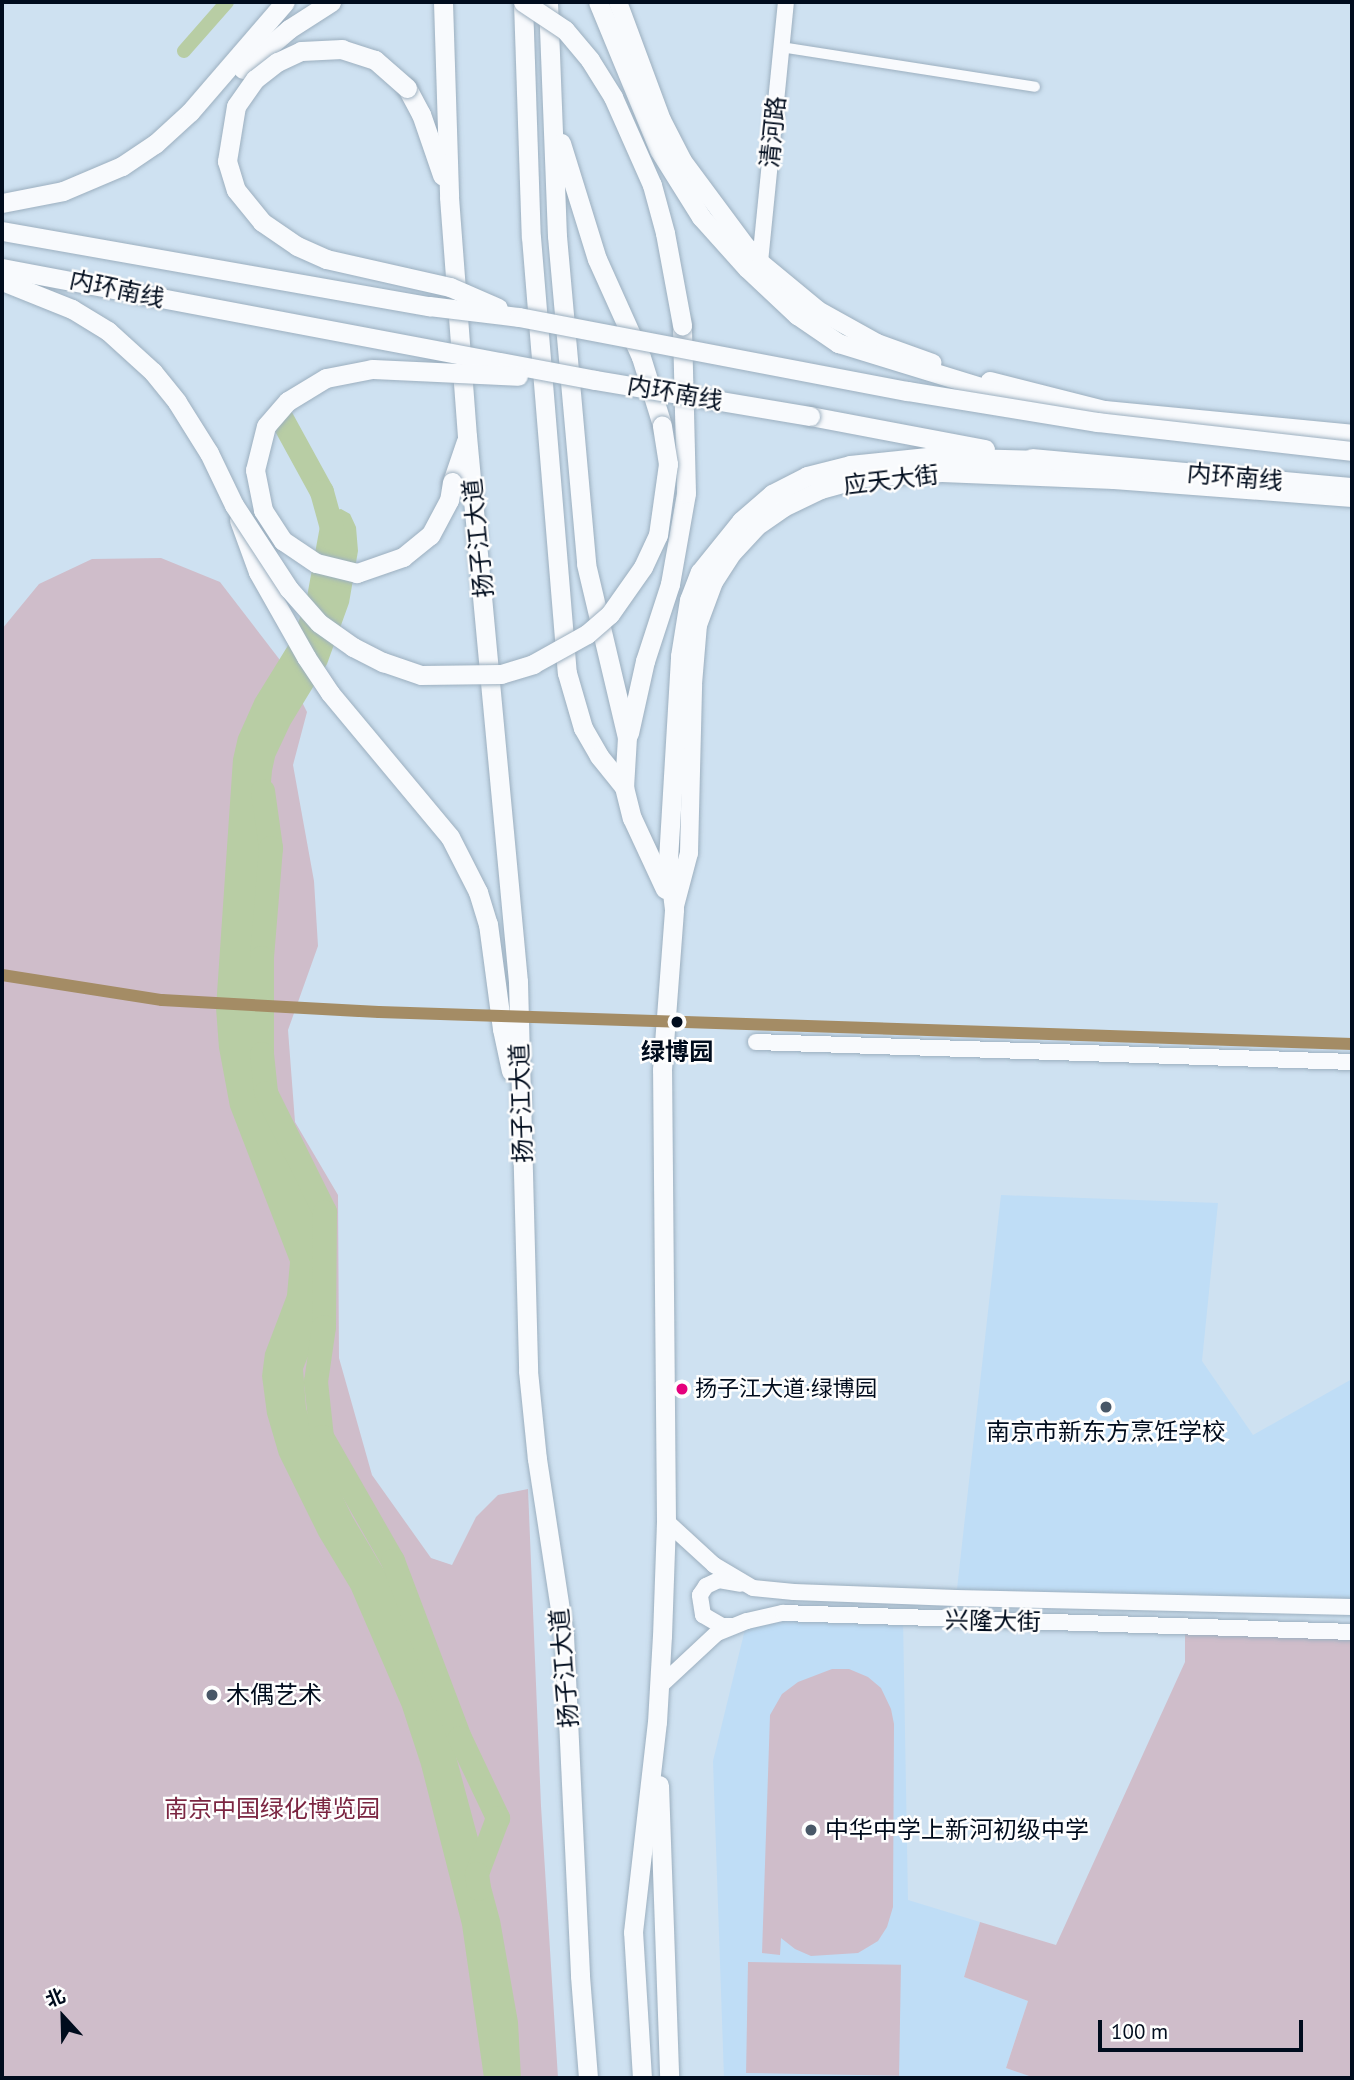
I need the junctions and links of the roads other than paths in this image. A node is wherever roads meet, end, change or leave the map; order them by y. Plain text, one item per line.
1 (285, 2) edge
2 (331, 2) edge
3 (443, 2) edge
4 (523, 2) edge
5 (548, 2) edge
6 (598, 2) edge
7 (618, 2) edge
8 (786, 2) edge
9 (781, 47) junction
10 (1035, 88) dead end
11 (552, 111) junction
12 (190, 112) junction
13 (449, 197) junction
14 (2, 203) edge
15 (2, 231) edge
16 (753, 265) junction
17 (2, 268) edge
18 (2, 281) edge
19 (519, 317) junction
20 (595, 380) junction
21 (1097, 422) junction
22 (1352, 435) edge
23 (467, 436) junction
24 (1352, 451) edge
25 (1042, 460) junction
26 (1352, 487) edge
27 (1352, 498) edge
28 (234, 505) junction
29 (628, 737) junction
30 (624, 787) junction
31 (674, 909) junction
32 (756, 1042) dead end
33 (1352, 1062) edge
34 (522, 1115) junction
35 (666, 1521) junction
36 (753, 1588) junction
37 (1352, 1607) edge
38 (736, 1626) junction
39 (1352, 1632) edge
40 (659, 1687) junction
41 (657, 1722) junction
42 (588, 2078) edge
43 (642, 2078) edge
44 (669, 2078) edge

1 - 12 highway
2 - 12 highway
3 - 13 highway, 扬子江大道
4 - 29 highway, bridge
4 - 30 highway
5 - 11 highway
6 - 16 highway
7 - 16 main road
8 - 9 main road, 清河路
9 - 10 street
9 - 16 main road, 清河路
11 - 28 highway, bridge
11 - 29 highway
12 - 14 highway
13 - 19 highway, bridge
13 - 23 highway, 扬子江大道
15 - 19 highway, 内环南线, bridge
16 - 21 highway, bridge
16 - 22 main road
17 - 20 highway, 内环南线, bridge
18 - 28 highway, bridge
19 - 21 highway, 内环南线, bridge
20 - 23 highway, bridge
20 - 25 highway, 内环南线, bridge
21 - 24 highway, 内环南线, bridge
23 - 34 highway, 扬子江大道
25 - 26 highway, 内环南线
25 - 31 highway
27 - 31 main road, 应天大街
28 - 34 highway, bridge
29 - 30 highway
30 - 31 highway
31 - 35 highway
32 - 33 main road
34 - 42 highway, 扬子江大道
35 - 36 main road, 兴隆大街
35 - 40 highway
36 - 37 main road, 兴隆大街
36 - 38 main road
38 - 39 main road, 兴隆大街
38 - 40 main road, 兴隆大街
40 - 41 highway
41 - 43 highway
41 - 44 highway

